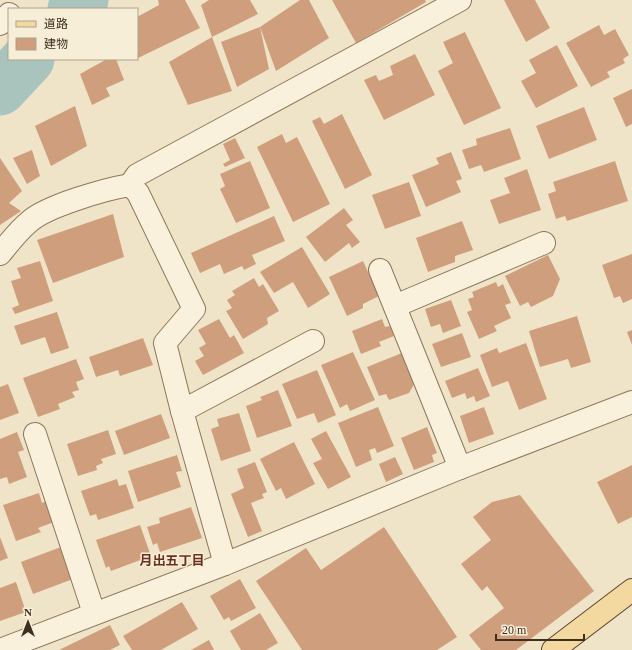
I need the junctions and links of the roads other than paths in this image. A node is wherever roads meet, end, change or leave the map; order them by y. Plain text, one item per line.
1 (22, 0) edge
2 (460, 0) edge
3 (14, 8) edge
4 (8, 15) edge
5 (0, 24) edge
6 (130, 185) junction
7 (544, 243) dead end
8 (0, 254) edge
9 (380, 270) dead end
10 (395, 306) junction
11 (313, 341) dead end
12 (632, 402) edge
13 (182, 411) junction
14 (34, 434) dead end
15 (460, 468) junction
16 (226, 564) junction
17 (632, 590) edge
18 (94, 613) junction
19 (0, 650) edge
20 (553, 650) edge

1 - 3 street
2 - 6 street
4 - 5 street
6 - 8 street
6 - 13 street
7 - 10 street
9 - 10 street
10 - 15 street
11 - 13 street
12 - 15 street
13 - 16 street
14 - 18 street
15 - 16 street
16 - 18 street
17 - 20 main road
18 - 19 street

